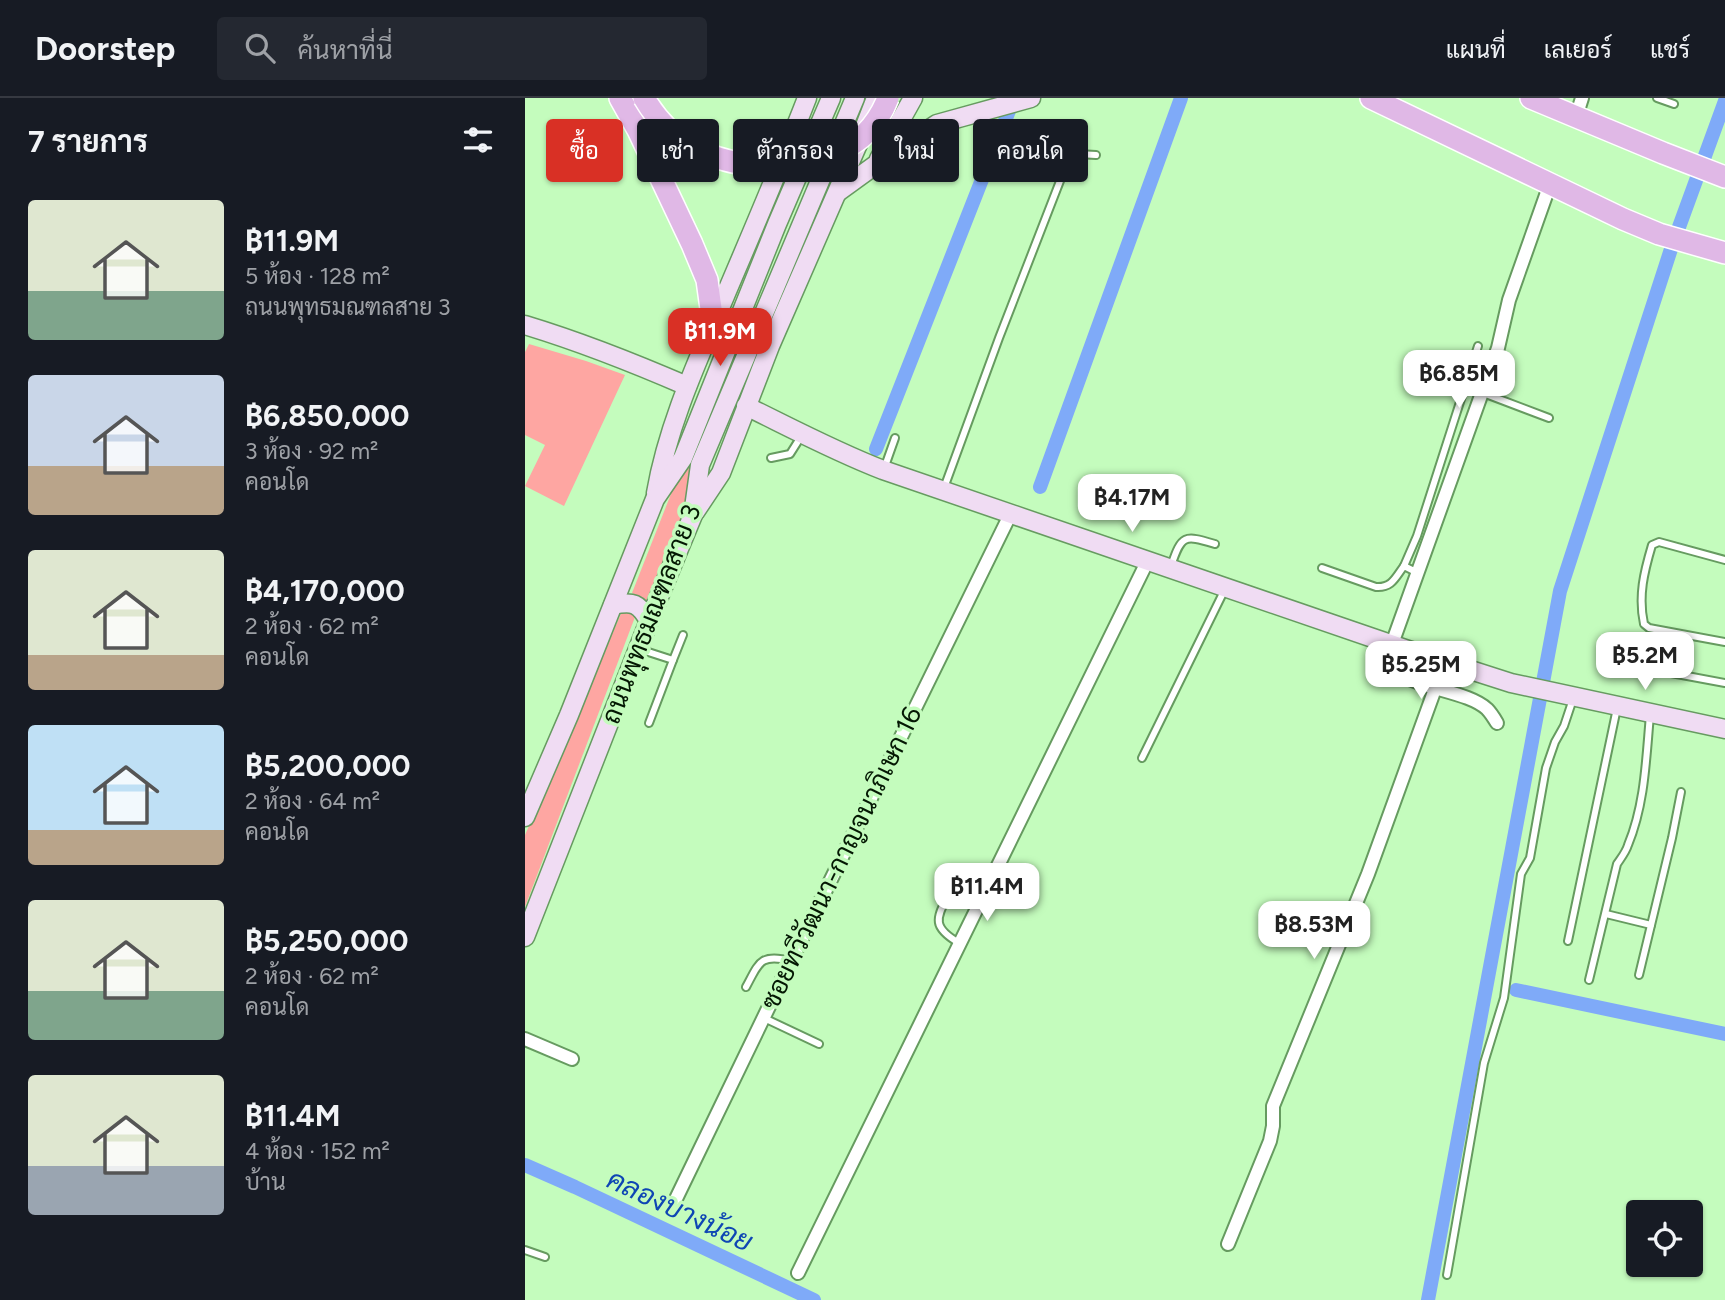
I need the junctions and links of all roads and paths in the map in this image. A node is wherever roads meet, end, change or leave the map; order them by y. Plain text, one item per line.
1 (620, 98) edge
2 (644, 98) edge
3 (807, 98) edge
4 (831, 98) edge
5 (855, 98) edge
6 (876, 98) edge
7 (888, 98) edge
8 (913, 98) edge
9 (1031, 98) edge
10 (1371, 98) edge
11 (1531, 98) edge
12 (1657, 98) edge
13 (1674, 104) dead end
14 (1579, 107) edge
15 (902, 119) edge
16 (956, 119) edge
17 (1096, 155) dead end
18 (872, 167) edge
19 (1723, 176) edge
20 (1550, 184) junction
21 (838, 192) junction
22 (1725, 253) edge
23 (713, 324) junction
24 (525, 325) edge
25 (1478, 346) dead end
26 (687, 386) junction
27 (1483, 393) junction
28 (746, 406) junction
29 (1549, 418) dead end
30 (803, 433) junction
31 (895, 438) dead end
32 (771, 458) dead end
33 (883, 470) junction
34 (943, 492) junction
35 (655, 499) junction
36 (693, 515) junction
37 (1010, 515) junction
38 (1215, 544) dead end
39 (1725, 559) edge
40 (1148, 560) junction
41 (1403, 566) junction
42 (1171, 568) junction
43 (1322, 568) dead end
44 (1418, 573) junction
45 (1226, 587) junction
46 (613, 605) junction
47 (649, 621) junction
48 (683, 635) dead end
49 (1725, 642) edge
50 (1399, 647) junction
51 (639, 648) junction
52 (673, 660) junction
53 (1655, 670) dead end
54 (1725, 683) edge
55 (1435, 689) junction
56 (1566, 695) junction
57 (1618, 707) junction
58 (1650, 713) junction
59 (649, 723) dead end
60 (1497, 723) dead end
61 (1725, 729) edge
62 (1142, 758) dead end
63 (1681, 792) dead end
64 (525, 817) edge
65 (950, 891) dead end
66 (1606, 914) junction
67 (1651, 925) junction
68 (525, 937) edge
69 (1568, 941) dead end
70 (959, 943) junction
71 (790, 961) junction
72 (1639, 975) dead end
73 (1589, 980) dead end
74 (747, 987) dead end
75 (763, 1017) junction
76 (525, 1039) edge
77 (819, 1044) dead end
78 (572, 1059) dead end
79 (674, 1203) dead end
80 (1228, 1244) dead end
81 (525, 1250) edge
82 (545, 1257) dead end
83 (798, 1273) dead end
84 (1447, 1275) dead end

1 - 23 main road
2 - 7 main road, bridge
3 - 23 main road
4 - 35 main road, ถนนพุทธมณฑลสาย 3
5 - 36 main road, ถนนพุทธมณฑลสาย 3
6 - 21 main road
8 - 15 main road
9 - 16 main road
10 - 20 main road
11 - 14 main road
12 - 13 lane
14 - 19 main road
17 - 34 lane
18 - 21 main road
20 - 22 main road
20 - 27 street
21 - 28 main road
23 - 26 main road
24 - 26 main road
25 - 41 lane
26 - 35 main road
27 - 29 lane
27 - 44 street
28 - 30 main road
28 - 36 main road
30 - 32 lane
30 - 33 main road
31 - 33 lane
33 - 34 main road
34 - 37 main road
35 - 46 main road, ถนนพุทธมณฑลสาย 3
36 - 47 main road, ถนนพุทธมณฑลสาย 3
37 - 40 main road
37 - 71 street, ซอยทวีวัฒนา-กาญจนาภิเษก 16
38 - 42 lane
39 - 49 lane
40 - 42 main road
40 - 70 street
41 - 43 lane
41 - 44 lane
42 - 45 main road
44 - 50 street
45 - 50 main road
45 - 62 lane
46 - 47 main road
46 - 64 main road, ถนนพุทธมณฑลสาย 3
47 - 51 main road, ถนนพุทธมณฑลสาย 3
48 - 52 lane
50 - 55 street
50 - 56 main road
51 - 52 lane
51 - 68 main road, ถนนพุทธมณฑลสาย 3
52 - 59 lane
53 - 54 lane
55 - 60 street
55 - 80 street
56 - 57 main road
56 - 84 lane
57 - 58 main road
57 - 69 lane
58 - 61 main road
58 - 66 lane
63 - 67 lane
65 - 70 lane
66 - 67 lane
66 - 73 lane
67 - 72 lane
70 - 83 street
71 - 74 lane
71 - 75 street, ซอยทวีวัฒนา-กาญจนาภิเษก 16
75 - 77 lane
75 - 79 street, ซอยทวีวัฒนา-กาญจนาภิเษก 16
76 - 78 street
81 - 82 lane

